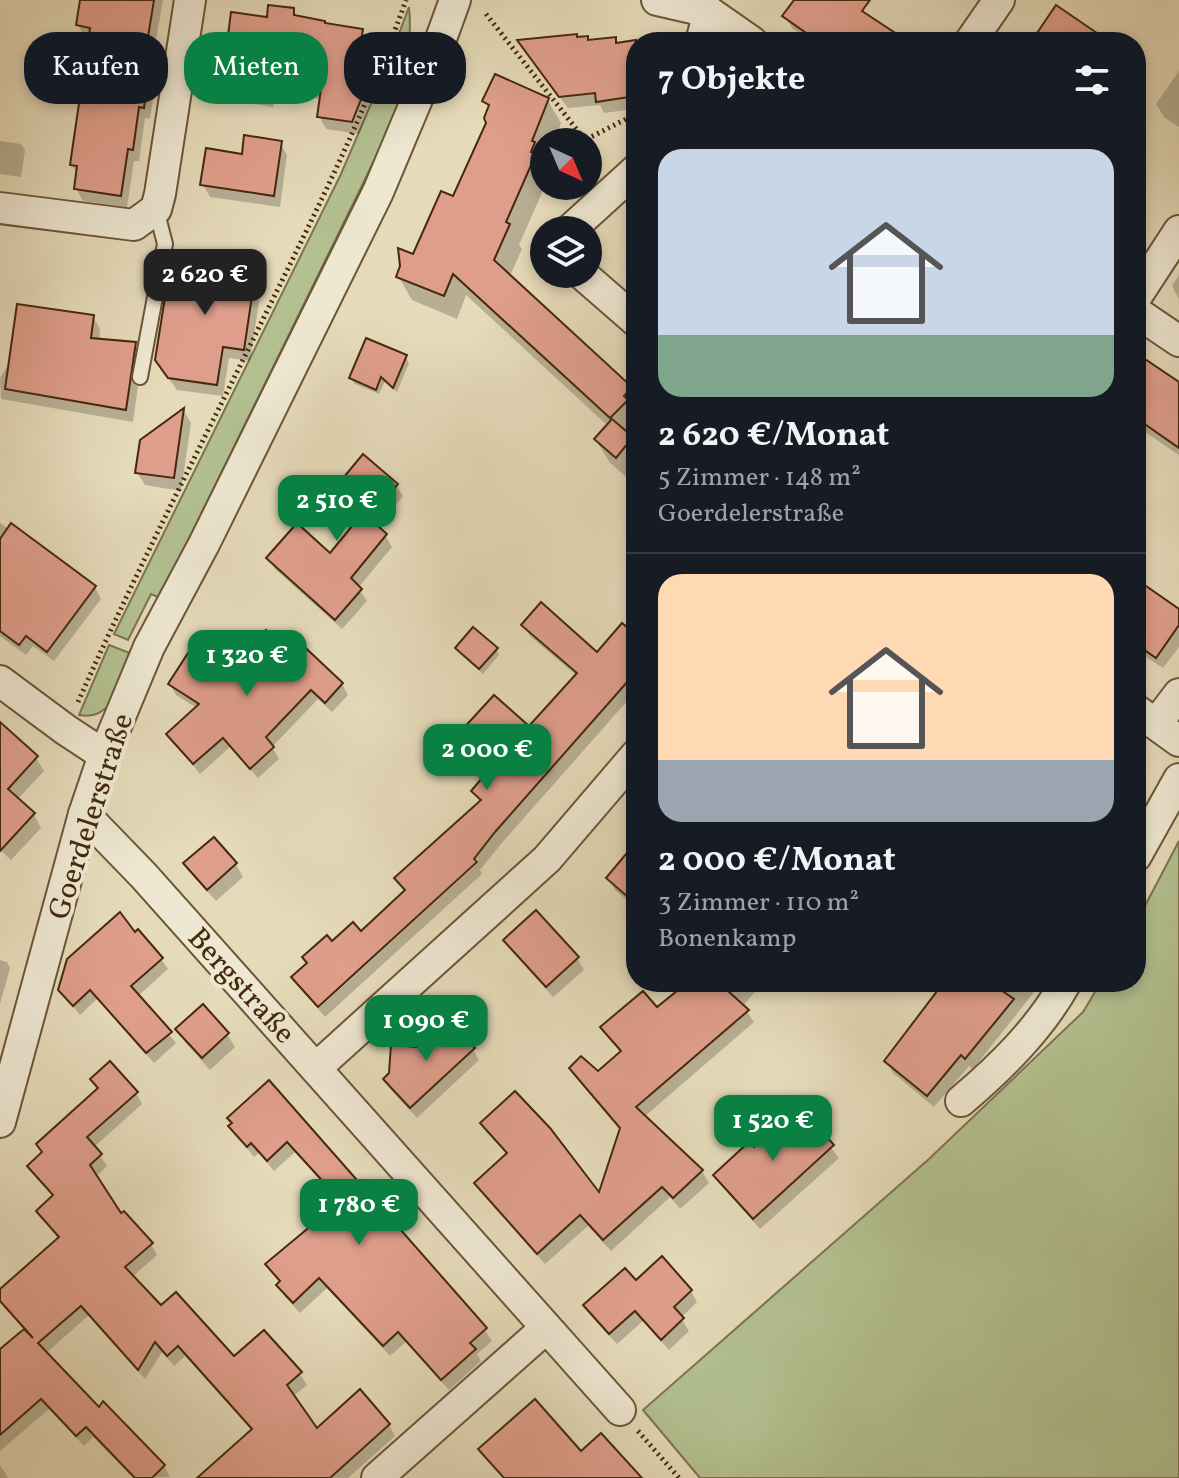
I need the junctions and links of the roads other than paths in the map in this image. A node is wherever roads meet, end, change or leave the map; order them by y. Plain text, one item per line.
1 (190, 0) edge
2 (455, 0) edge
3 (657, 0) edge
4 (999, 0) edge
5 (712, 6) edge
6 (704, 32) edge
7 (741, 32) edge
8 (977, 32) edge
9 (626, 179) edge
10 (0, 208) edge
11 (156, 209) junction
12 (585, 216) edge
13 (1179, 231) edge
14 (1146, 282) edge
15 (598, 288) edge
16 (626, 312) edge
17 (1146, 319) edge
18 (1179, 341) edge
19 (140, 377) dead end
20 (0, 681) edge
21 (1179, 694) edge
22 (1157, 725) edge
23 (104, 755) junction
24 (626, 767) edge
25 (1179, 779) edge
26 (84, 814) junction
27 (1146, 838) edge
28 (1060, 992) edge
29 (316, 1068) junction
30 (961, 1101) dead end
31 (0, 1122) edge
32 (546, 1328) junction
33 (620, 1410) road end
34 (377, 1478) edge

1 - 11 street
2 - 23 street, Goerdelerstraße
3 - 5 street
4 - 8 street
5 - 6 street
5 - 7 street
9 - 12 street
10 - 11 street
11 - 19 lane
13 - 14 street
15 - 16 street
17 - 18 street
20 - 23 street
21 - 22 street
23 - 26 street, Goerdelerstraße
24 - 29 street
25 - 27 street
26 - 29 street, Bergstraße
26 - 31 street, Goerdelerstraße
28 - 30 street
29 - 32 street, Bergstraße
32 - 33 street, Bergstraße
32 - 34 street

